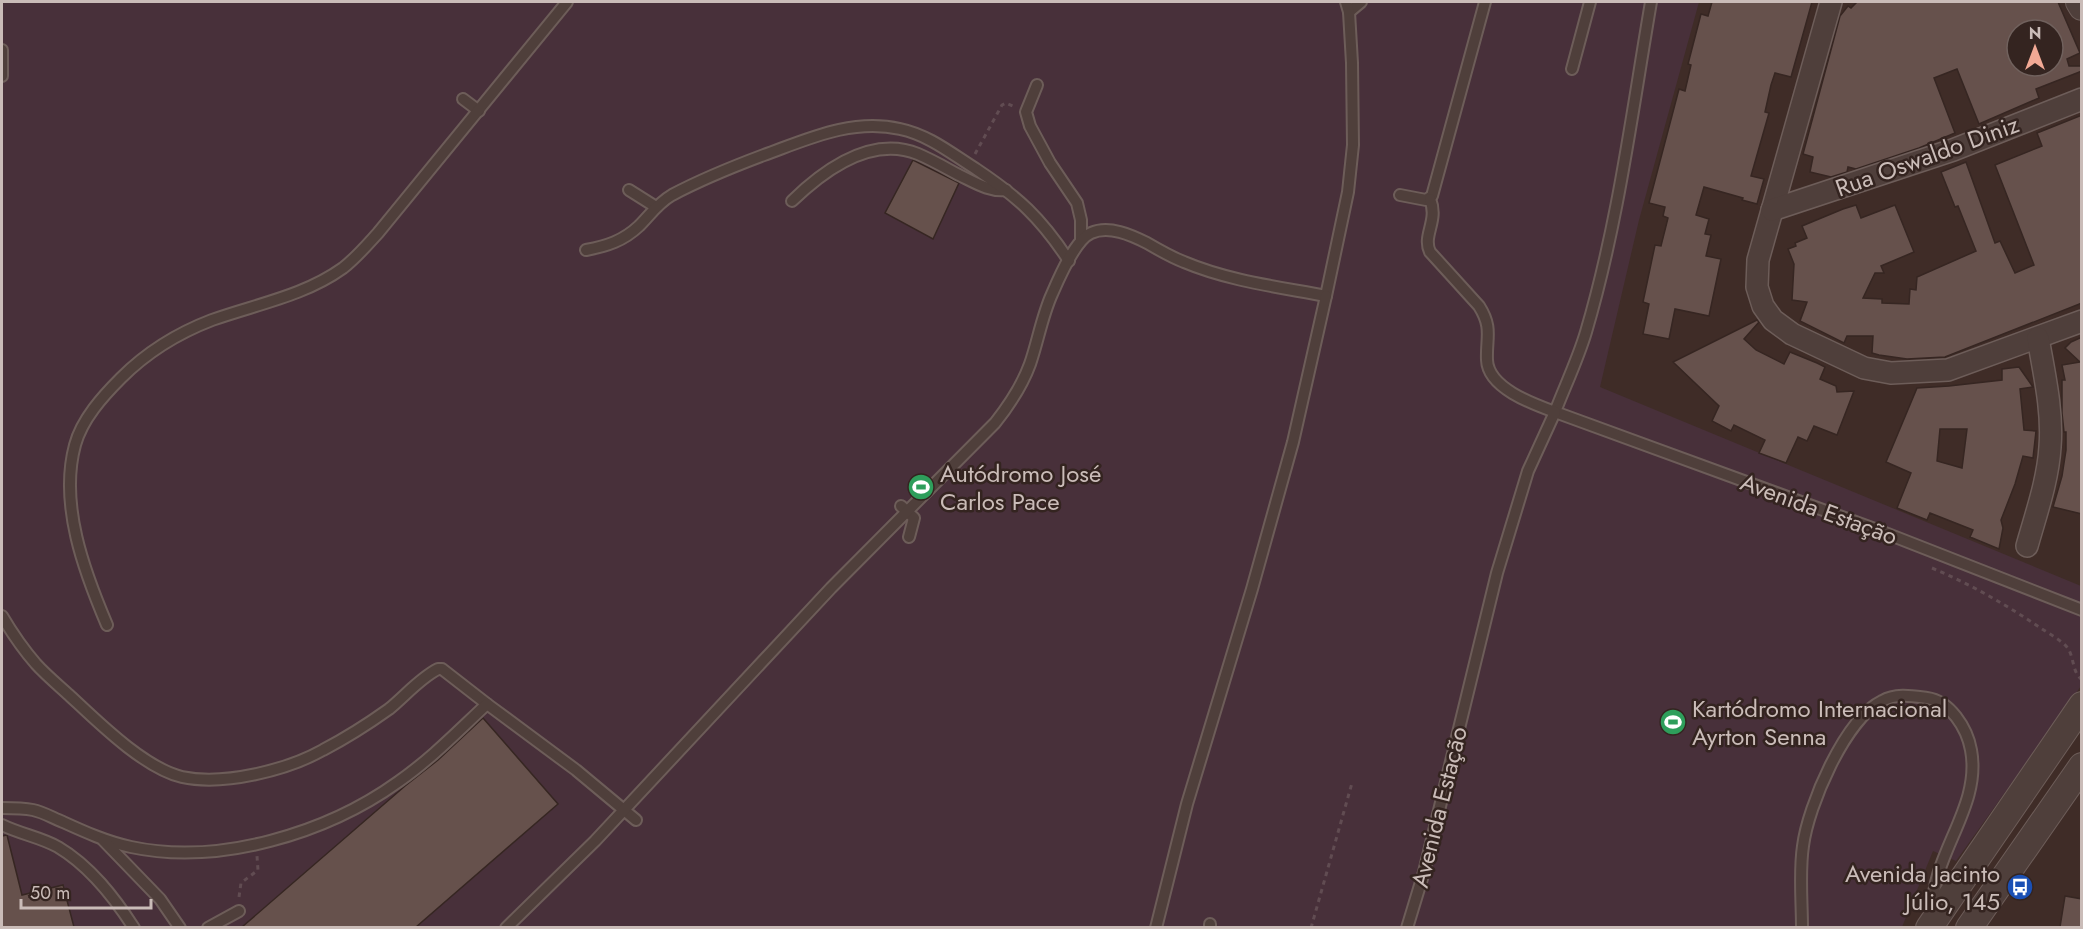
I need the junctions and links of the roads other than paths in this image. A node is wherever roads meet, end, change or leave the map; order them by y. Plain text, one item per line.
1 (567, 2) edge
2 (1361, 2) edge
3 (1485, 2) edge
4 (1590, 2) edge
5 (1651, 2) edge
6 (1832, 2) edge
7 (2079, 2) edge
8 (1348, 7) edge
9 (2082, 7) edge
10 (2, 50) edge
11 (1572, 69) dead end
12 (2, 76) edge
13 (1036, 85) dead end
14 (464, 99) dead end
15 (2082, 99) edge
16 (479, 111) junction
17 (629, 189) dead end
18 (1006, 189) junction
19 (1400, 195) dead end
20 (1430, 199) junction
21 (792, 201) dead end
22 (656, 207) junction
23 (1772, 210) junction
24 (1081, 239) junction
25 (586, 250) dead end
26 (1069, 261) junction
27 (1326, 296) junction
28 (2082, 321) edge
29 (2038, 338) junction
30 (1555, 412) junction
31 (904, 509) junction
32 (909, 537) dead end
33 (2027, 546) dead end
34 (2082, 610) edge
35 (2, 616) edge
36 (107, 625) dead end
37 (487, 704) junction
38 (2082, 705) edge
39 (2082, 766) edge
40 (2, 808) edge
41 (624, 810) junction
42 (636, 820) dead end
43 (2, 825) edge
44 (102, 839) junction
45 (1990, 839) junction
46 (2017, 859) junction
47 (239, 910) road end
48 (1931, 924) edge
49 (134, 927) edge
50 (180, 927) edge
51 (208, 927) edge
52 (506, 927) edge
53 (1156, 927) edge
54 (1407, 927) edge
55 (1802, 927) edge
56 (1969, 927) edge

1 - 16 lane
2 - 8 lane
3 - 20 lane
4 - 11 lane
5 - 30 lane, Avenida Estação
6 - 23 street
7 - 9 street
8 - 27 lane
10 - 12 lane
13 - 24 lane
14 - 16 lane
15 - 23 street, Rua Oswaldo Diniz
16 - 36 lane
17 - 22 lane
18 - 21 lane
18 - 22 lane
18 - 26 lane
19 - 20 lane
20 - 30 lane
22 - 25 lane
23 - 29 street
24 - 26 lane
24 - 27 lane
26 - 31 lane
27 - 53 lane
28 - 29 street
29 - 33 street
30 - 34 lane, Avenida Estação
30 - 54 lane, Avenida Estação
31 - 32 lane
31 - 41 lane
35 - 37 lane
37 - 41 lane
37 - 44 lane
38 - 45 street
39 - 46 street
40 - 44 lane
41 - 42 lane
41 - 52 lane
43 - 49 lane
44 - 50 lane
45 - 46 street
45 - 48 street
46 - 56 street
47 - 51 lane
48 - 55 lane

